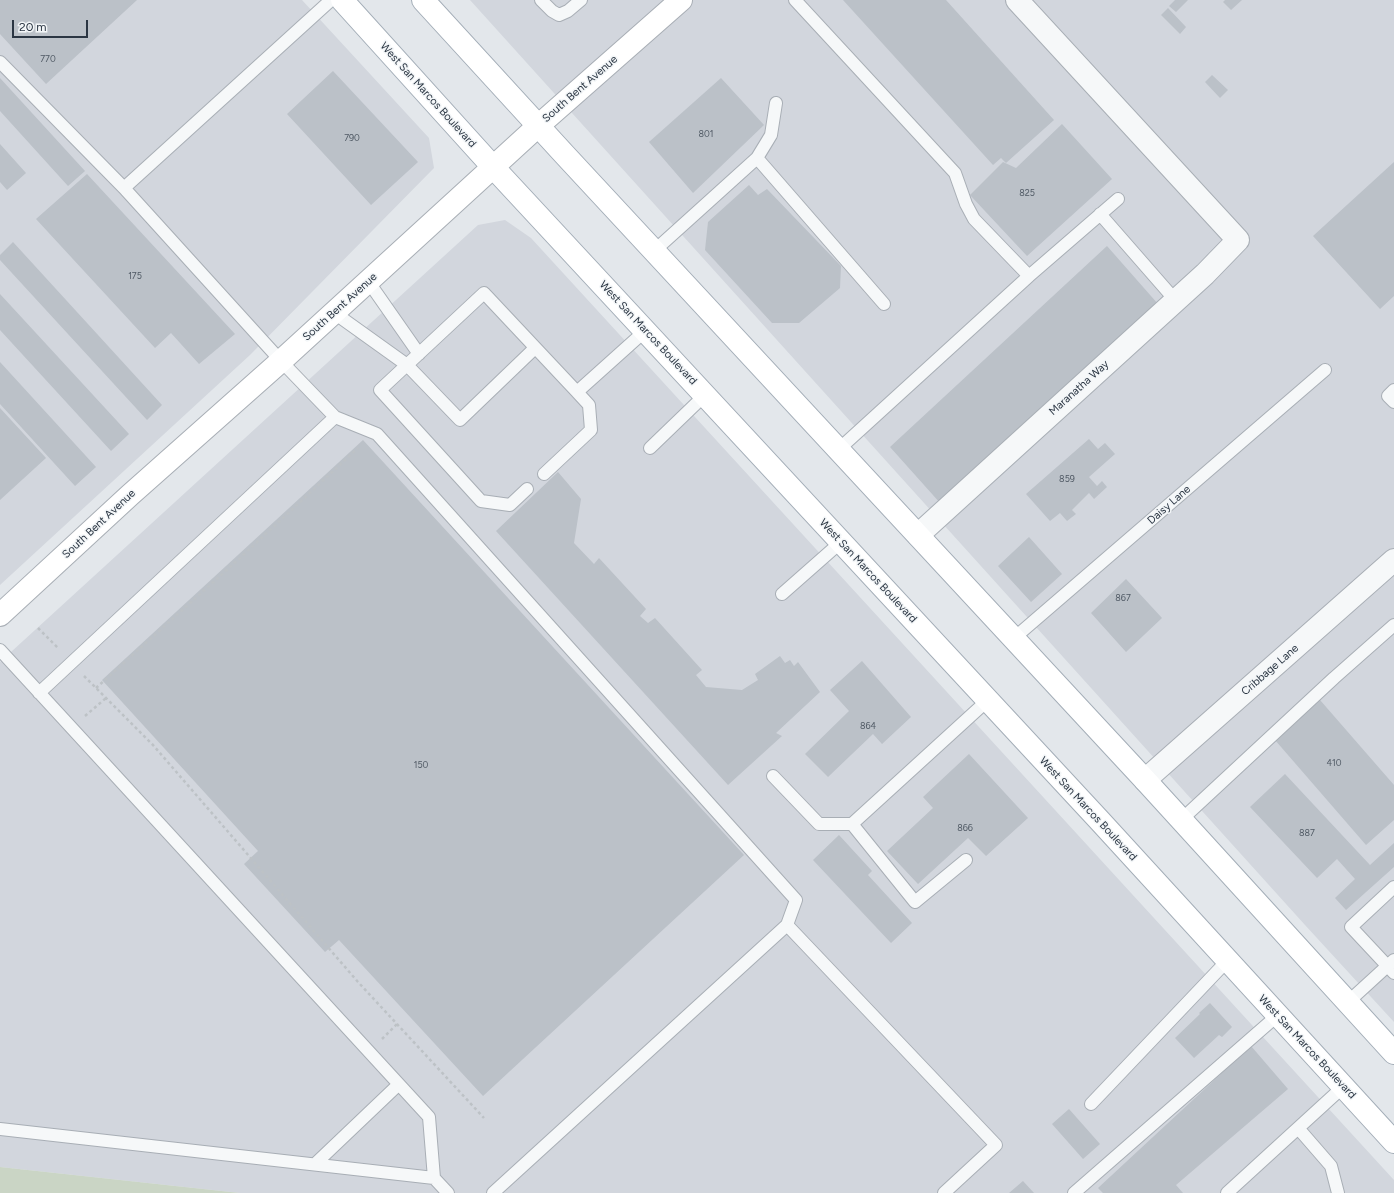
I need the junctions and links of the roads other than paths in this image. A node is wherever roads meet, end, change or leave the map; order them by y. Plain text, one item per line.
1 (331, 0) edge
2 (342, 0) edge
3 (423, 0) edge
4 (541, 0) edge
5 (581, 0) edge
6 (681, 0) edge
7 (795, 0) edge
8 (1017, 0) edge
9 (0, 62) edge
10 (776, 103) dead end
11 (538, 126) junction
12 (757, 158) junction
13 (493, 167) junction
14 (124, 188) junction
15 (1118, 199) dead end
16 (1100, 214) junction
17 (654, 251) junction
18 (1029, 276) junction
19 (368, 281) junction
20 (1176, 301) junction
21 (884, 304) dead end
22 (334, 312) junction
23 (645, 331) junction
24 (535, 348) junction
25 (418, 354) junction
26 (281, 361) junction
27 (407, 365) junction
28 (1325, 370) dead end
29 (1394, 390) edge
30 (577, 392) junction
31 (705, 395) junction
32 (1394, 402) edge
33 (335, 417) junction
34 (650, 448) dead end
35 (838, 450) junction
36 (544, 474) dead end
37 (527, 489) dead end
38 (918, 535) junction
39 (841, 542) junction
40 (1394, 560) edge
41 (782, 594) dead end
42 (0, 615) edge
43 (1394, 625) edge
44 (1013, 639) junction
45 (0, 650) edge
46 (39, 693) junction
47 (988, 700) junction
48 (773, 776) dead end
49 (1145, 780) junction
50 (1181, 820) junction
51 (852, 824) junction
52 (966, 860) dead end
53 (1394, 887) edge
54 (787, 925) junction
55 (1228, 961) junction
56 (1392, 966) edge
57 (1348, 1002) junction
58 (1278, 1015) junction
59 (1394, 1053) edge
60 (398, 1085) junction
61 (1343, 1087) junction
62 (1090, 1104) dead end
63 (0, 1128) edge
64 (1298, 1128) junction
65 (1394, 1142) edge
66 (315, 1164) junction
67 (434, 1178) junction
68 (448, 1193) edge
69 (493, 1193) edge
70 (944, 1193) edge
71 (1074, 1193) edge
72 (1227, 1193) edge
73 (1338, 1193) edge

1 - 14 lane
2 - 13 main road, West San Marcos Boulevard
3 - 11 main road
4 - 5 lane
6 - 11 main road, South Bent Avenue
7 - 18 lane
8 - 20 street, Maranatha Way
9 - 14 lane
10 - 12 lane
11 - 13 main road, South Bent Avenue
11 - 17 main road
12 - 17 lane
12 - 21 lane
13 - 19 main road, South Bent Avenue
13 - 23 main road, West San Marcos Boulevard
14 - 26 lane
15 - 16 lane
16 - 18 lane
16 - 20 lane
17 - 35 main road
18 - 35 lane
19 - 22 main road, South Bent Avenue
19 - 25 lane
20 - 38 street, Maranatha Way
22 - 26 main road, South Bent Avenue
22 - 27 lane
23 - 30 lane
23 - 31 main road, West San Marcos Boulevard
24 - 25 lane
24 - 27 lane
24 - 30 lane
25 - 27 lane
26 - 33 lane
26 - 42 main road, South Bent Avenue
27 - 37 lane
28 - 44 lane, Daisy Lane
29 - 32 lane
30 - 36 lane
31 - 34 lane
31 - 39 main road, West San Marcos Boulevard
33 - 46 lane
33 - 54 lane
35 - 38 main road
38 - 44 main road
39 - 41 lane
39 - 47 main road, West San Marcos Boulevard
40 - 49 street, Cribbage Lane
43 - 50 lane
44 - 49 main road
45 - 46 lane
46 - 60 lane
47 - 51 lane
47 - 55 main road, West San Marcos Boulevard
48 - 51 lane
49 - 50 main road
50 - 57 main road
51 - 52 lane
53 - 56 lane
54 - 69 lane
54 - 70 lane
55 - 58 main road, West San Marcos Boulevard
55 - 62 lane
56 - 57 lane
57 - 59 main road
58 - 61 main road, West San Marcos Boulevard
58 - 71 lane
60 - 66 lane
60 - 67 lane
61 - 64 lane
61 - 65 main road, West San Marcos Boulevard
63 - 66 lane
64 - 72 lane
64 - 73 lane
66 - 67 lane
67 - 68 lane

